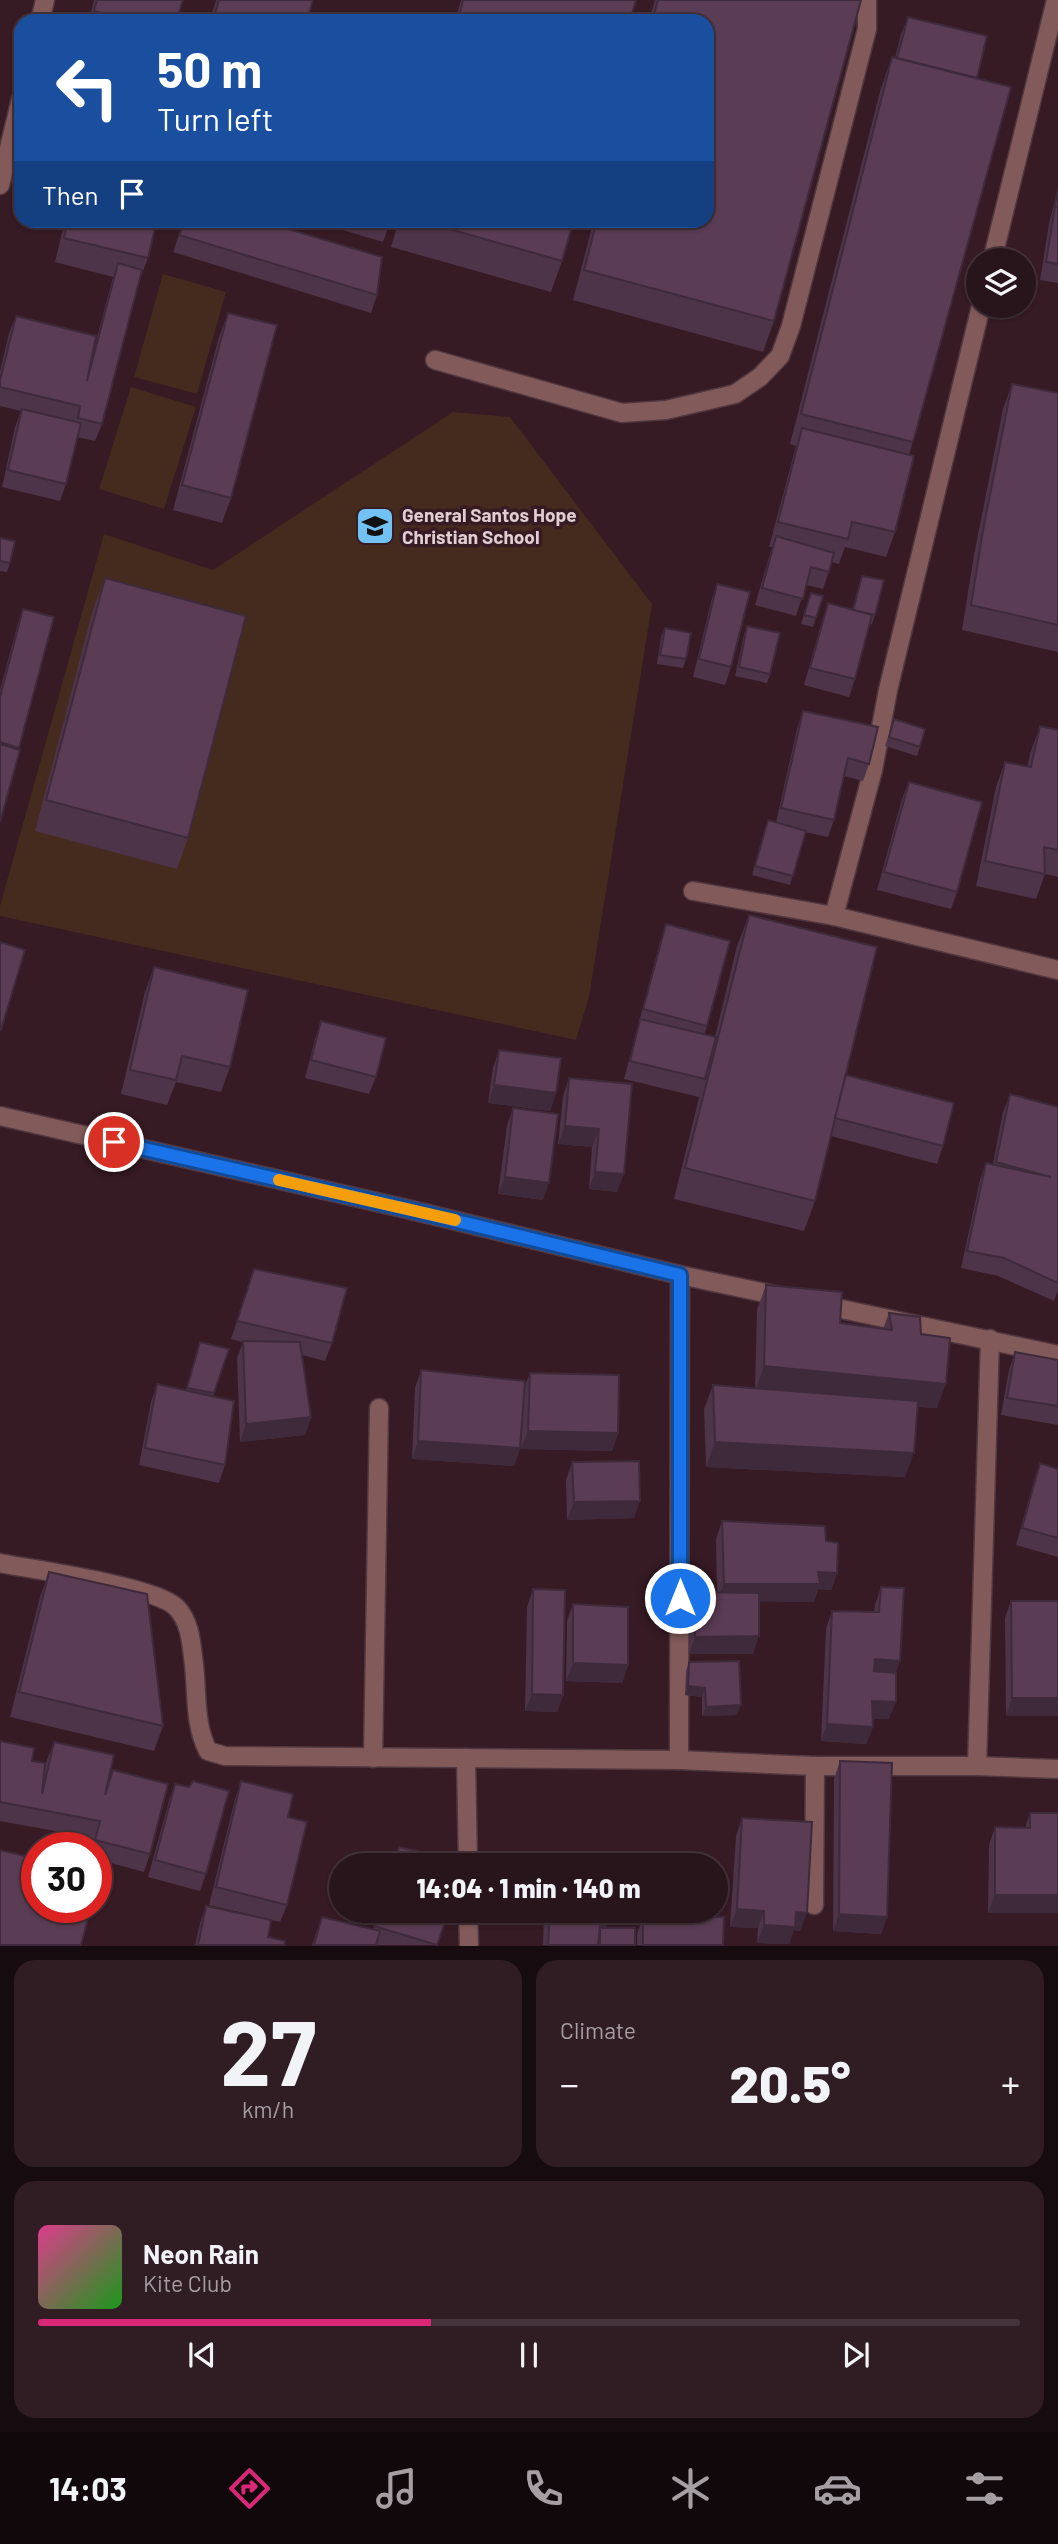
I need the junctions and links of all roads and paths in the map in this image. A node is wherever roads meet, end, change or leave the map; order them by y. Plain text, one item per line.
1 (867, 0) edge
2 (1056, 0) edge
3 (14, 128) edge
4 (0, 185) edge
5 (995, 248) edge
6 (978, 318) edge
7 (435, 360) dead end
8 (693, 891) dead end
9 (834, 916) junction
10 (1058, 970) edge
11 (0, 1116) edge
12 (680, 1275) junction
13 (989, 1339) junction
14 (1058, 1355) edge
15 (379, 1408) dead end
16 (0, 1563) edge
17 (373, 1758) junction
18 (466, 1758) junction
19 (679, 1760) junction
20 (815, 1766) junction
21 (976, 1766) junction
22 (1058, 1769) edge
23 (468, 1853) edge
24 (814, 1905) dead end
25 (468, 1923) edge
26 (469, 1945) edge

1 - 7 street
2 - 5 street
3 - 4 street
6 - 9 street
8 - 9 street
9 - 10 street
11 - 12 street
12 - 13 street
12 - 19 street
13 - 14 street
13 - 21 street
15 - 17 street
16 - 17 street
17 - 18 street
18 - 19 street
18 - 23 street
19 - 20 street
20 - 21 street
20 - 24 street
21 - 22 street
25 - 26 street

